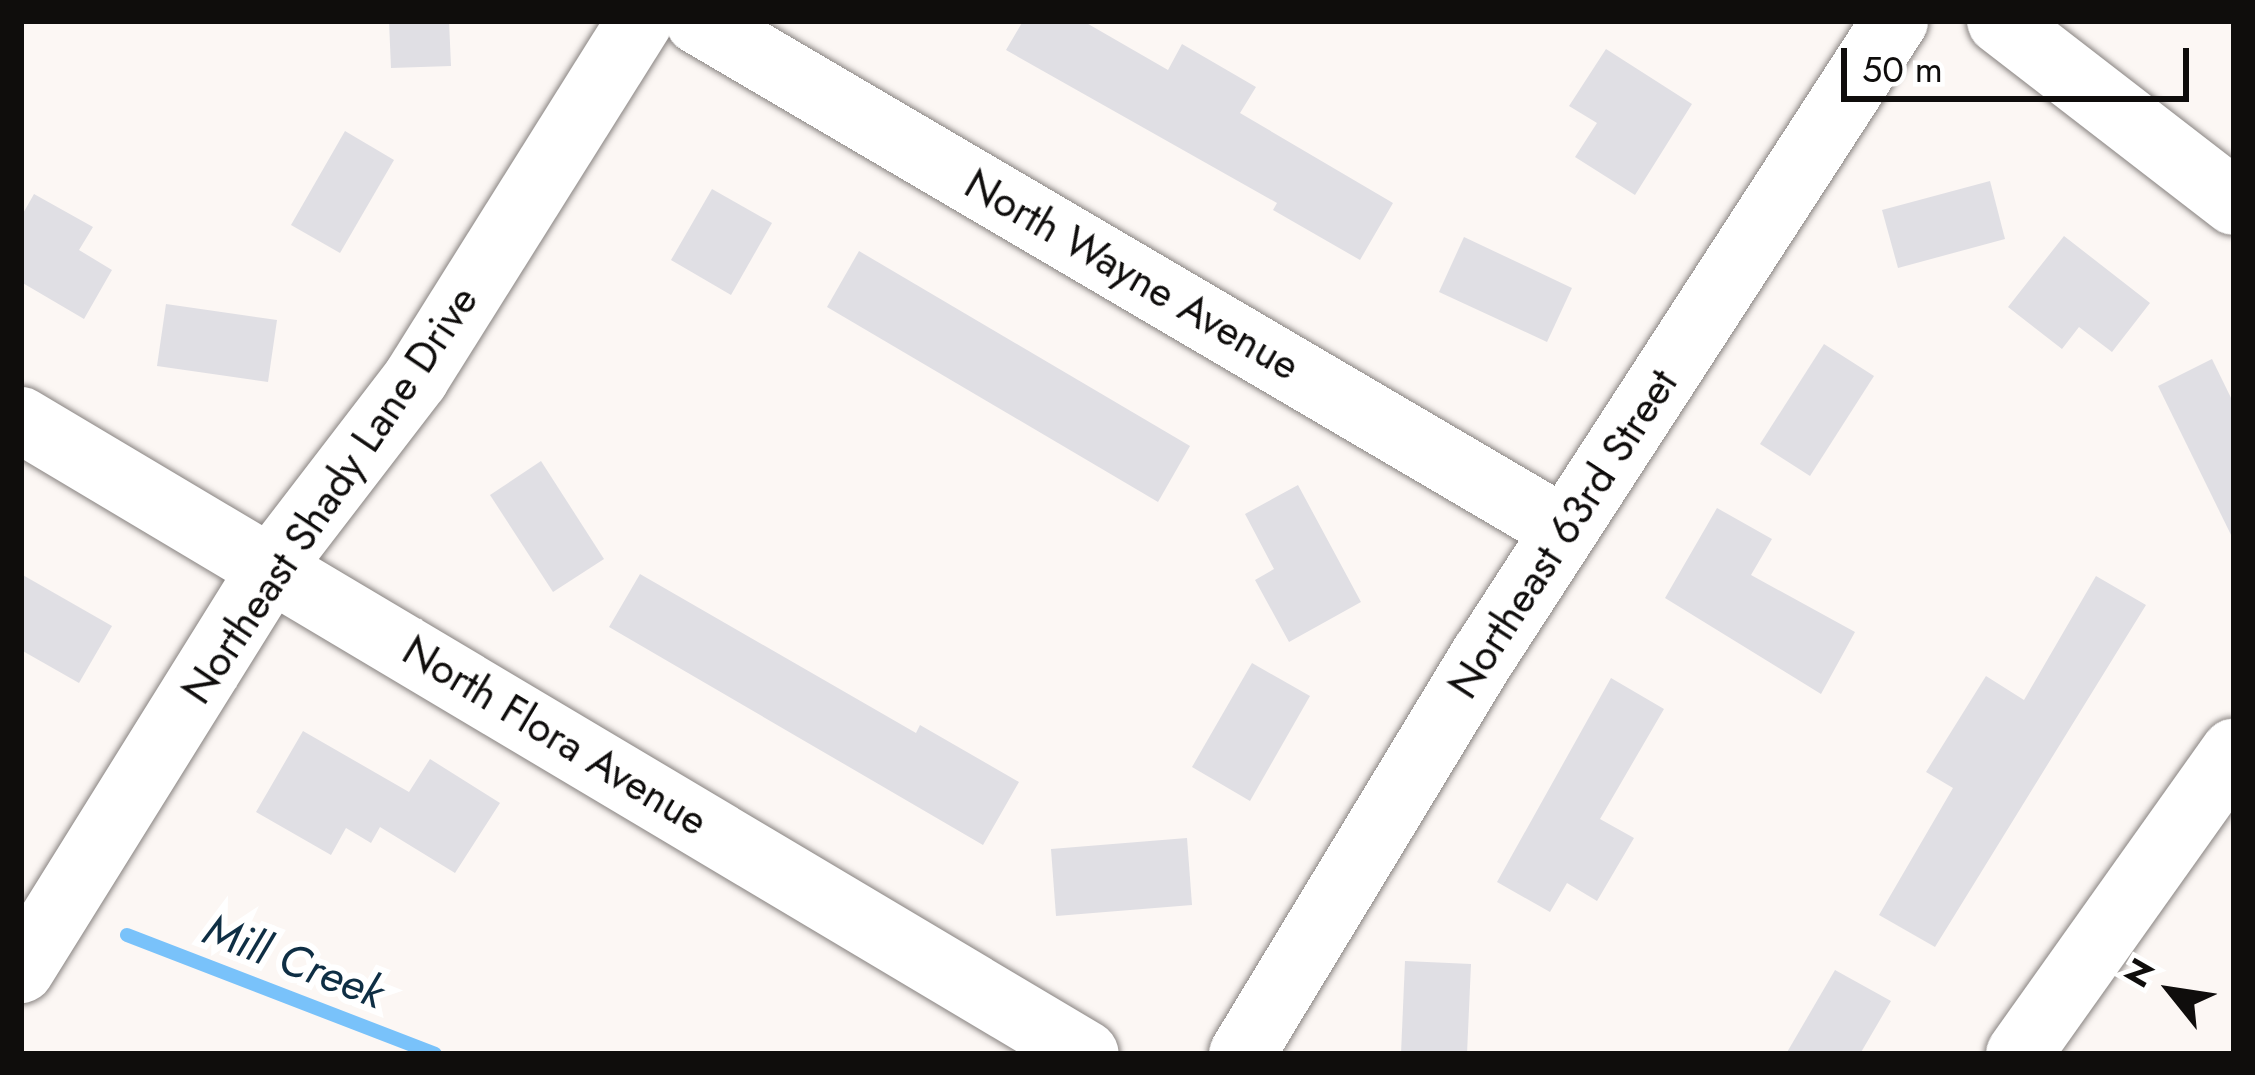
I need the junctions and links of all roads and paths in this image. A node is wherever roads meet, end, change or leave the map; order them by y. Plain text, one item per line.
1 (640, 21) edge
2 (698, 21) edge
3 (1895, 21) edge
4 (2000, 21) edge
5 (2234, 202) edge
6 (21, 420) edge
7 (1565, 530) junction
8 (272, 566) junction
9 (2234, 752) edge
10 (21, 970) edge
11 (1086, 1054) edge
12 (1242, 1054) edge
13 (2019, 1054) edge

1 - 8 street, Northeast Shady Lane Drive
2 - 7 street, North Wayne Avenue
3 - 7 street, Northeast 63rd Street
4 - 5 street
6 - 8 street, North Flora Avenue
7 - 12 street, Northeast 63rd Street
8 - 10 street, Northeast Shady Lane Drive
8 - 11 street, North Flora Avenue
9 - 13 street

